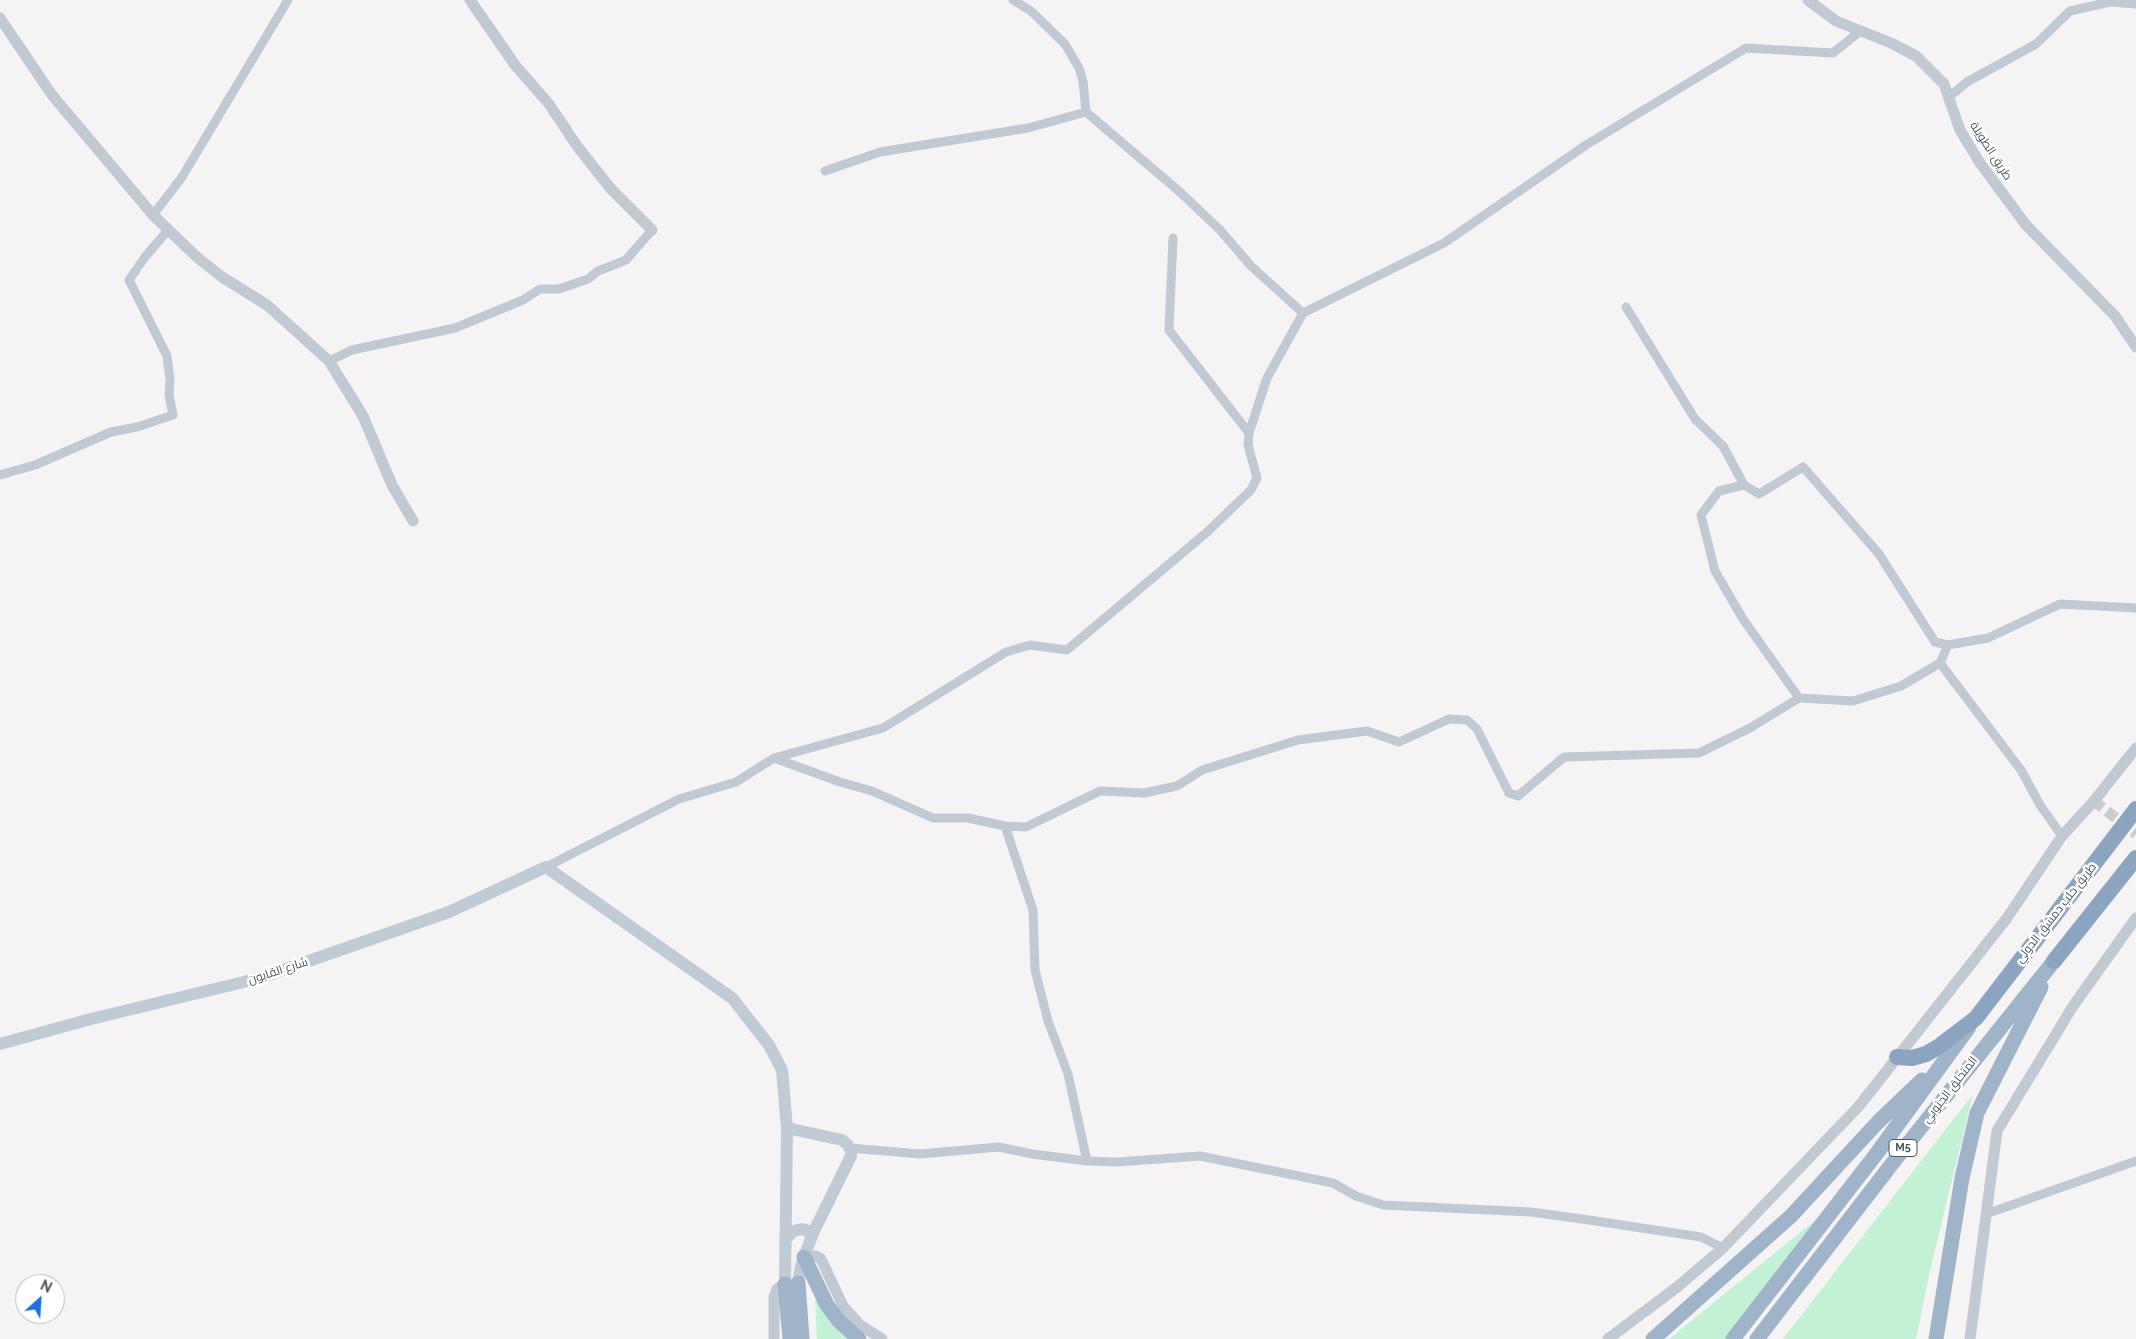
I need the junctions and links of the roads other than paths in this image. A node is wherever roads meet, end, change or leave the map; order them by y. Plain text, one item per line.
1 (288, 0) edge
2 (470, 0) edge
3 (1014, 0) edge
4 (1808, 0) edge
5 (2136, 4) edge
6 (0, 18) edge
7 (1859, 32) junction
8 (1949, 97) junction
9 (1086, 112) junction
10 (825, 171) dead end
11 (152, 215) junction
12 (168, 230) junction
13 (652, 230) joint
14 (1173, 238) dead end
15 (1626, 307) dead end
16 (1303, 313) junction
17 (2136, 347) edge
18 (328, 361) junction
19 (1249, 432) junction
20 (0, 476) edge
21 (1744, 485) junction
22 (413, 522) dead end
23 (2136, 608) edge
24 (1948, 645) junction
25 (1940, 663) junction
26 (1798, 698) junction
27 (2136, 748) edge
28 (774, 758) junction
29 (2136, 809) edge
30 (1005, 826) junction
31 (2062, 836) junction
32 (2136, 858) edge
33 (546, 867) junction
34 (2136, 918) edge
35 (2054, 961) junction
36 (1976, 1018) junction
37 (0, 1044) edge
38 (1897, 1058) junction
39 (1942, 1063) junction
40 (787, 1128) junction
41 (850, 1148) junction
42 (1087, 1161) junction
43 (2136, 1161) edge
44 (1986, 1214) junction
45 (813, 1233) junction
46 (786, 1239) junction
47 (1723, 1248) junction
48 (804, 1258) junction
49 (791, 1284) junction
50 (774, 1339) edge
51 (790, 1339) edge
52 (802, 1339) edge
53 (859, 1339) edge
54 (882, 1339) edge
55 (1608, 1339) edge
56 (1653, 1339) edge
57 (1733, 1339) edge
58 (1757, 1339) edge
59 (1936, 1339) edge
60 (1970, 1339) edge

1 - 11 street
2 - 13 street
3 - 9 street
4 - 7 street, طريق الطويلة
5 - 8 street
6 - 11 street
7 - 8 street, طريق الطويلة
7 - 16 street
8 - 17 street, طريق الطويلة
9 - 10 street
9 - 16 street
11 - 12 street
12 - 18 street
12 - 20 street
13 - 18 street
14 - 19 street
15 - 21 street
16 - 19 street
18 - 22 street
19 - 28 street
21 - 24 street
21 - 26 street
23 - 24 street
24 - 25 street
25 - 26 street
25 - 31 street
26 - 30 street
27 - 31 street
28 - 30 street
28 - 33 street
29 - 36 highway, طريق حلب دمشق الدولي / M5
30 - 42 street
31 - 38 street
32 - 35 highway, M5
33 - 37 main road, شارع القابون
33 - 40 main road
34 - 44 street
35 - 58 highway, المتحلق الجنوبي / M5
35 - 59 highway
36 - 38 highway, طريق حلب دمشق الدولي
36 - 39 highway, المتحلق الجنوبي / M5
38 - 47 street
39 - 56 highway
39 - 57 highway, المتحلق الجنوبي / M5
40 - 41 main road
40 - 46 main road
41 - 42 street
41 - 45 main road
42 - 47 street
43 - 44 street
44 - 60 street
45 - 46 main road
45 - 48 main road
46 - 49 main road
47 - 55 street
48 - 49 main road
48 - 53 highway
48 - 54 street
49 - 50 street
49 - 51 highway
49 - 52 highway

